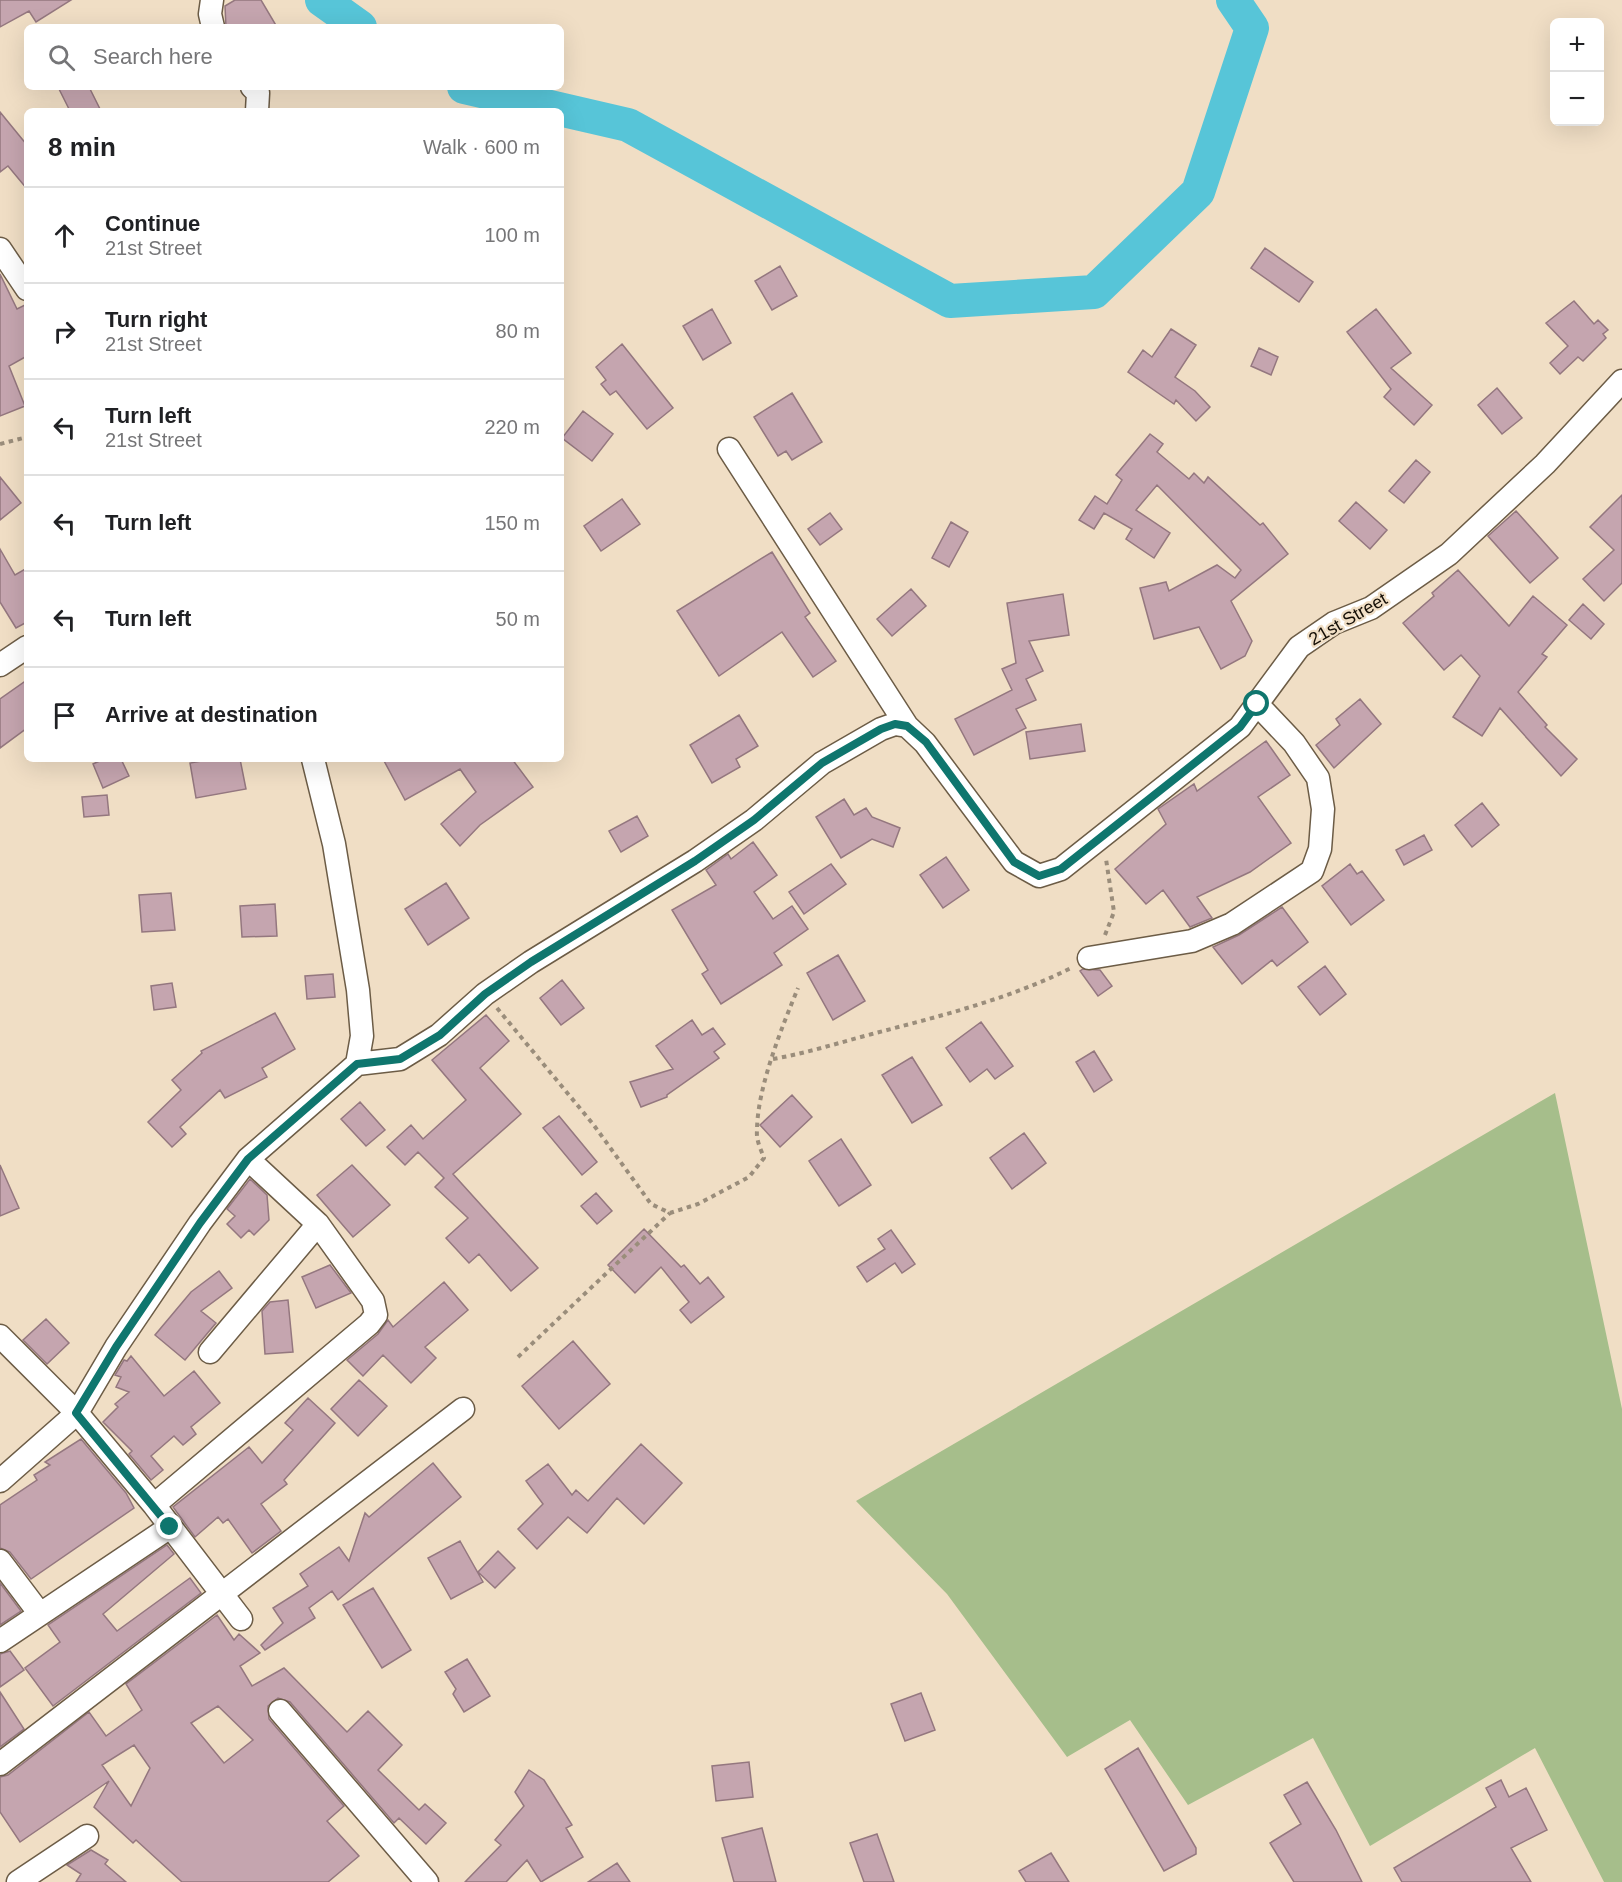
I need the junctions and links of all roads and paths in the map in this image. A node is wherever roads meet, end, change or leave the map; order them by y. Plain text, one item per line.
1 (212, 0) edge
2 (212, 24) edge
3 (255, 90) edge
4 (257, 108) edge
5 (0, 249) edge
6 (24, 285) edge
7 (1622, 381) edge
8 (24, 438) edge
9 (0, 444) edge
10 (729, 449) dead end
11 (24, 649) edge
12 (0, 665) edge
13 (1257, 704) junction
14 (907, 726) junction
15 (314, 762) edge
16 (1101, 836) junction
17 (1089, 958) junction
18 (798, 988) dead end
19 (485, 994) junction
20 (773, 1059) junction
21 (357, 1064) junction
22 (248, 1159) junction
23 (670, 1214) junction
24 (318, 1224) junction
25 (0, 1336) edge
26 (210, 1352) dead end
27 (518, 1357) dead end
28 (463, 1409) dead end
29 (76, 1413) junction
30 (0, 1481) edge
31 (154, 1505) junction
32 (170, 1527) junction
33 (0, 1561) edge
34 (222, 1594) junction
35 (39, 1614) junction
36 (241, 1619) dead end
37 (0, 1641) edge
38 (280, 1711) dead end
39 (0, 1764) edge
40 (87, 1836) dead end
41 (18, 1882) edge
42 (427, 1882) edge

1 - 2 street
3 - 4 street
5 - 6 street
7 - 13 street, 21st Street
8 - 9 path
10 - 14 street, 21st Street
11 - 12 street
13 - 16 street, 21st Street
13 - 17 street
14 - 16 street, 21st Street
14 - 19 street
15 - 21 street
16 - 17 path
17 - 20 path
18 - 20 path
19 - 21 street
19 - 23 path
20 - 23 path
21 - 22 street
22 - 24 street
22 - 29 street
23 - 27 path
24 - 26 street
24 - 31 street
25 - 29 street
28 - 34 street
29 - 30 street
29 - 31 street
31 - 32 street
32 - 34 street
32 - 35 street
33 - 35 street
34 - 36 street
34 - 39 street
35 - 37 street
38 - 42 street
40 - 41 street

